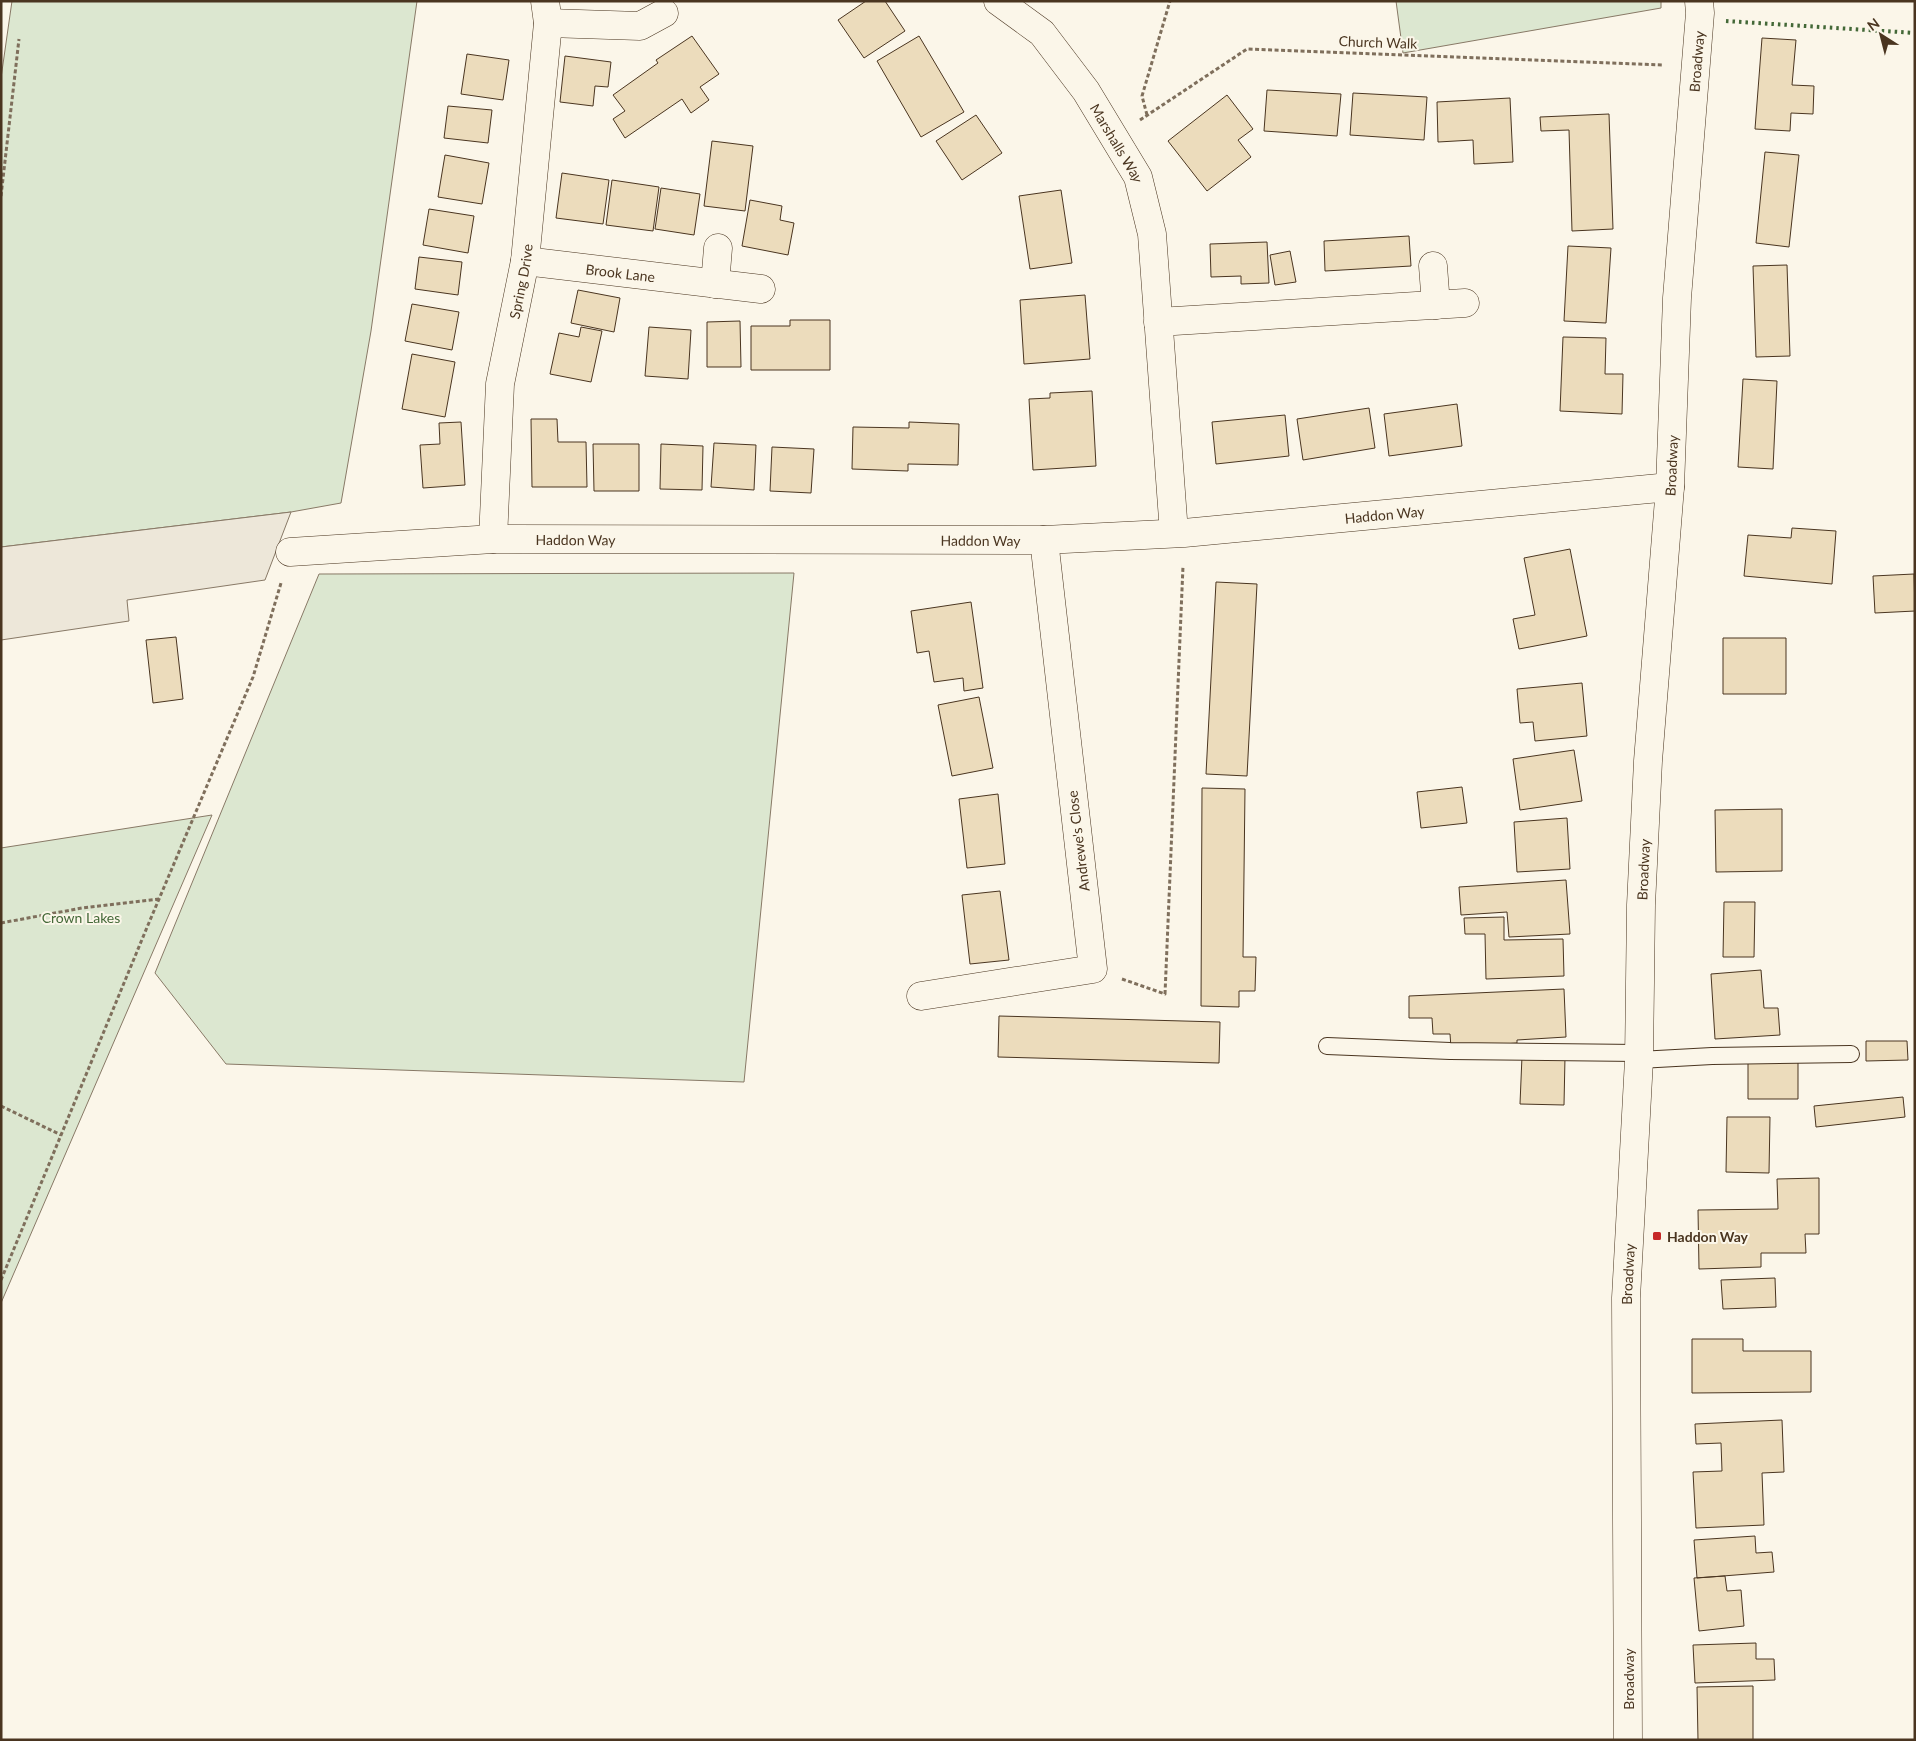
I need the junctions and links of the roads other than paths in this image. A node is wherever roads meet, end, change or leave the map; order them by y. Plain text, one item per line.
1 (998, 1) edge
2 (1699, 1) edge
3 (546, 12) edge
4 (664, 13) dead end
5 (718, 248) dead end
6 (525, 261) junction
7 (1433, 266) dead end
8 (715, 284) junction
9 (761, 289) dead end
10 (1465, 303) dead end
11 (1436, 305) junction
12 (1158, 322) junction
13 (1670, 486) junction
14 (1179, 533) junction
15 (494, 538) junction
16 (1044, 540) junction
17 (290, 552) road end
18 (921, 996) dead end
19 (1327, 1046) dead end
20 (1851, 1054) dead end
21 (1639, 1056) junction
22 (1628, 1740) edge

1 - 12 street, Marshalls Way
2 - 13 street, Broadway
3 - 4 street, Spring Drive
3 - 6 street, Spring Drive
5 - 8 street
6 - 8 street, Brook Lane
6 - 15 street, Spring Drive
7 - 11 street
8 - 9 street, Brook Lane
10 - 11 street
11 - 12 street
12 - 14 street, Marshalls Way
13 - 14 street, Haddon Way
13 - 21 street, Broadway
14 - 16 street, Haddon Way
15 - 16 street, Haddon Way
15 - 17 street, Haddon Way
16 - 18 street, Andrewe's Close
19 - 21 lane
20 - 21 lane
21 - 22 street, Broadway

